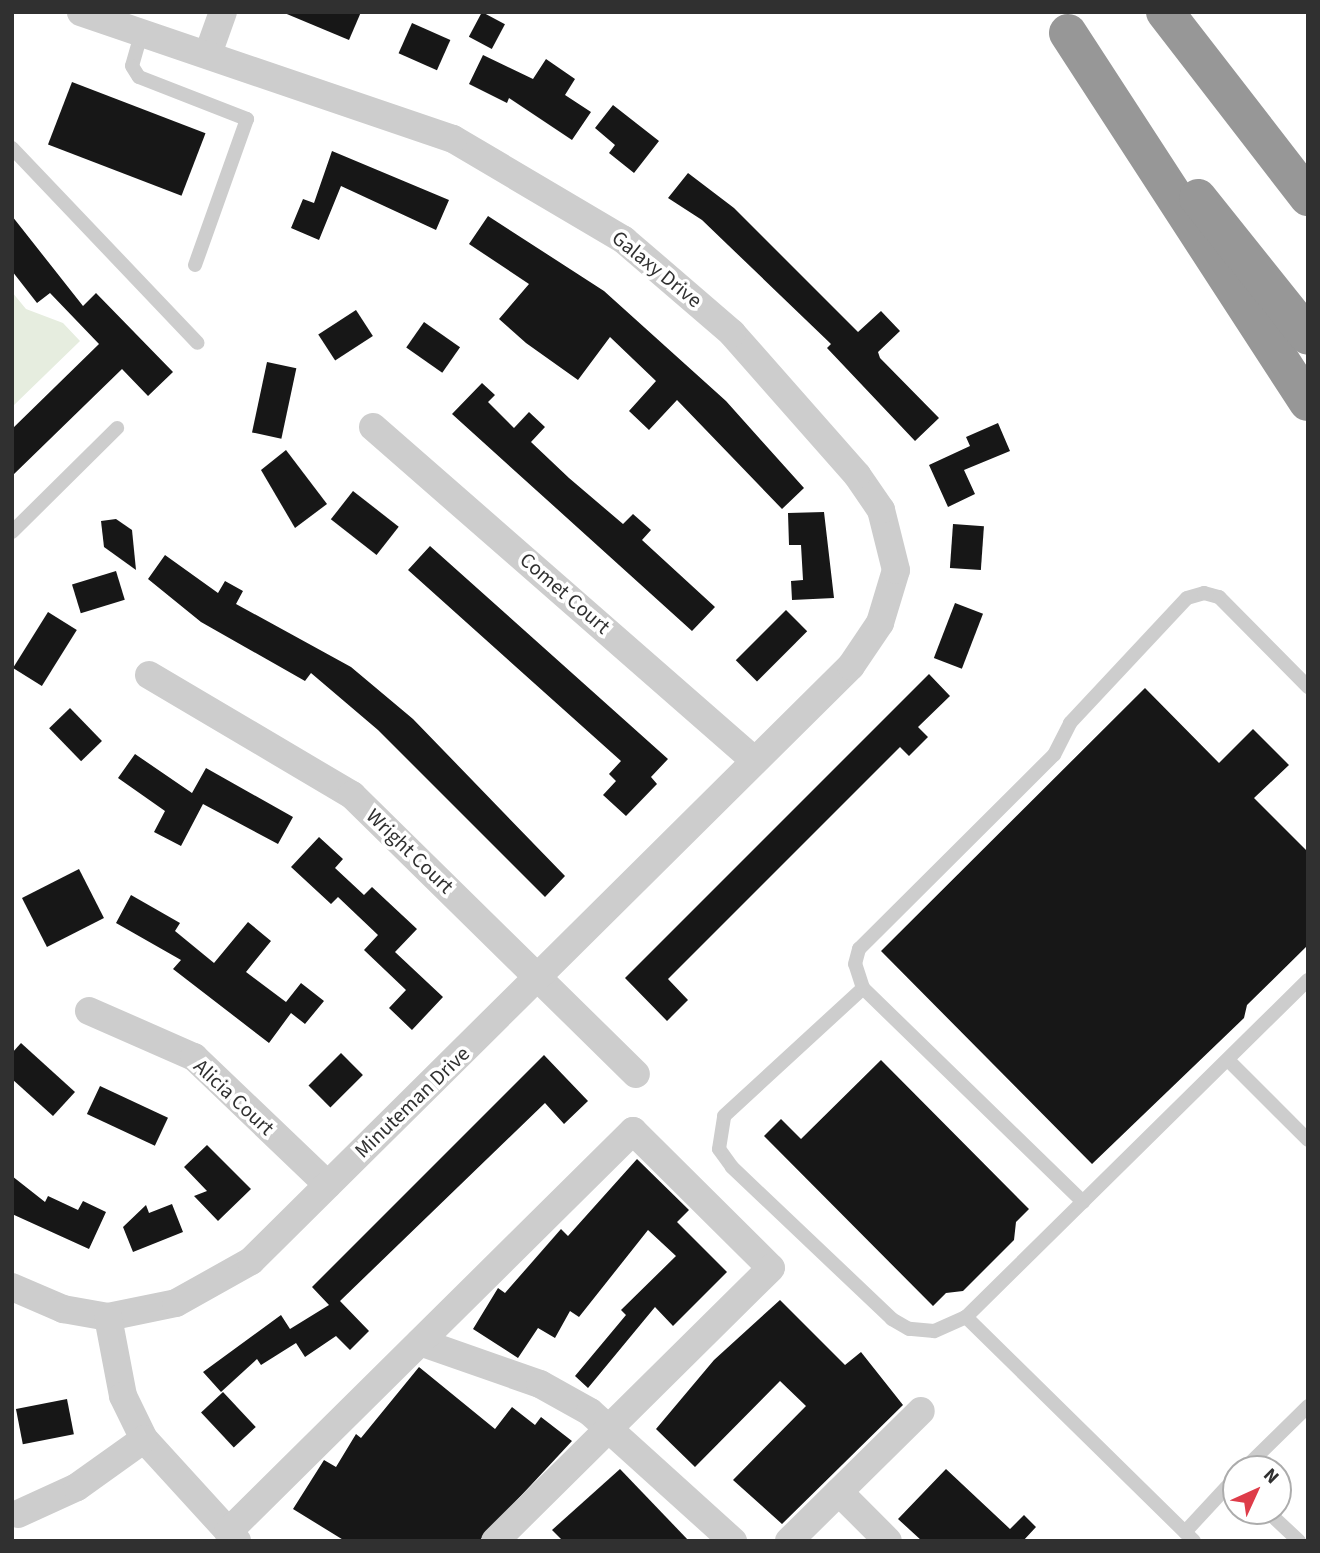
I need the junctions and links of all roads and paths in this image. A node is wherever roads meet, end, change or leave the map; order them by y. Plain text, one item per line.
1 (81, 12) edge
2 (223, 12) edge
3 (1166, 12) edge
4 (1182, 12) edge
5 (1059, 23) edge
6 (142, 31) junction
7 (209, 51) junction
8 (12, 148) edge
9 (1308, 158) edge
10 (1308, 197) edge
11 (195, 265) dead end
12 (1308, 336) edge
13 (198, 343) dead end
14 (1308, 402) edge
15 (373, 427) dead end
16 (117, 428) dead end
17 (12, 532) edge
18 (149, 675) dead end
19 (1308, 687) edge
20 (755, 761) junction
21 (539, 978) junction
22 (1308, 981) edge
23 (863, 988) junction
24 (89, 1011) dead end
25 (1228, 1060) junction
26 (636, 1074) dead end
27 (1308, 1140) edge
28 (328, 1185) junction
29 (1083, 1202) junction
30 (12, 1287) edge
31 (108, 1317) junction
32 (966, 1317) junction
33 (420, 1342) junction
34 (1308, 1406) edge
35 (921, 1411) dead end
36 (611, 1426) junction
37 (144, 1440) junction
38 (1259, 1455) edge
39 (839, 1492) junction
40 (1222, 1496) edge
41 (18, 1514) dead end
42 (1282, 1525) edge
43 (233, 1536) edge
44 (1190, 1536) edge
45 (495, 1541) edge
46 (733, 1541) edge
47 (789, 1541) edge
48 (888, 1541) edge
49 (1299, 1541) edge

1 - 6 street, Galaxy Drive
2 - 7 street
3 - 10 highway
4 - 9 highway
5 - 12 highway
5 - 14 highway
6 - 7 street, Galaxy Drive
6 - 11 lane
7 - 20 street, Galaxy Drive
8 - 13 lane
15 - 20 street, Comet Court
16 - 17 lane
18 - 21 street, Wright Court
19 - 23 lane
20 - 21 street, Minuteman Drive
21 - 26 street, Wright Court
21 - 28 street, Minuteman Drive
22 - 25 lane
23 - 29 lane
23 - 32 lane
24 - 28 street, Alicia Court
25 - 27 lane
25 - 29 lane
28 - 31 street, Minuteman Drive
29 - 32 lane
30 - 31 street, Minuteman Drive
31 - 37 street
32 - 44 lane
33 - 36 street
33 - 36 street
33 - 43 street
34 - 38 lane
35 - 39 street
36 - 45 street
36 - 46 street
37 - 41 street
37 - 43 street
39 - 47 street
39 - 48 street
40 - 44 lane
42 - 49 lane

